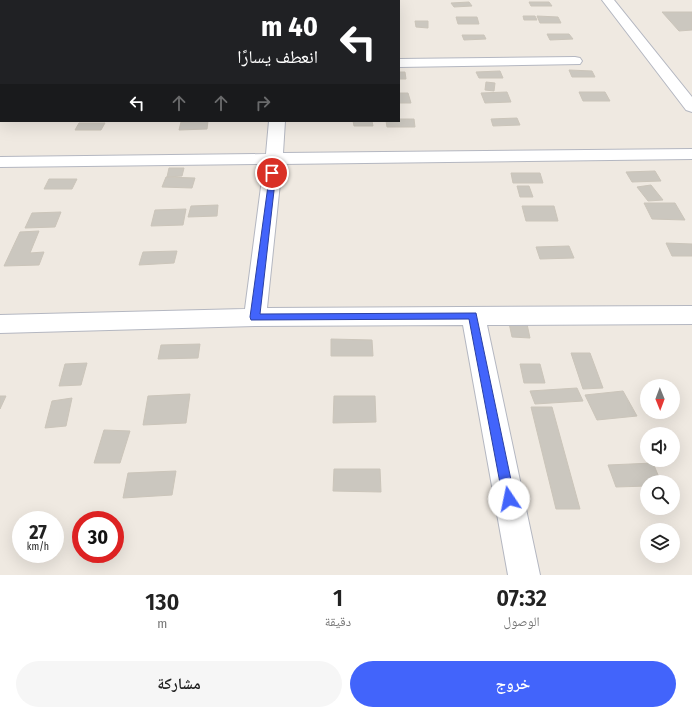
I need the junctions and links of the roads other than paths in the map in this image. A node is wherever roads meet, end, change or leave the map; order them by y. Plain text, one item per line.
1 (608, 0) edge
2 (575, 61) dead end
3 (400, 63) edge
4 (692, 107) edge
5 (277, 122) edge
6 (692, 154) edge
7 (274, 158) junction
8 (0, 162) edge
9 (473, 315) junction
10 (692, 315) edge
11 (255, 317) junction
12 (0, 324) edge
13 (524, 575) edge

1 - 4 street
2 - 3 street
5 - 7 street
6 - 7 street
7 - 8 street
7 - 11 street
9 - 10 street
9 - 11 street
9 - 13 street
11 - 12 street

